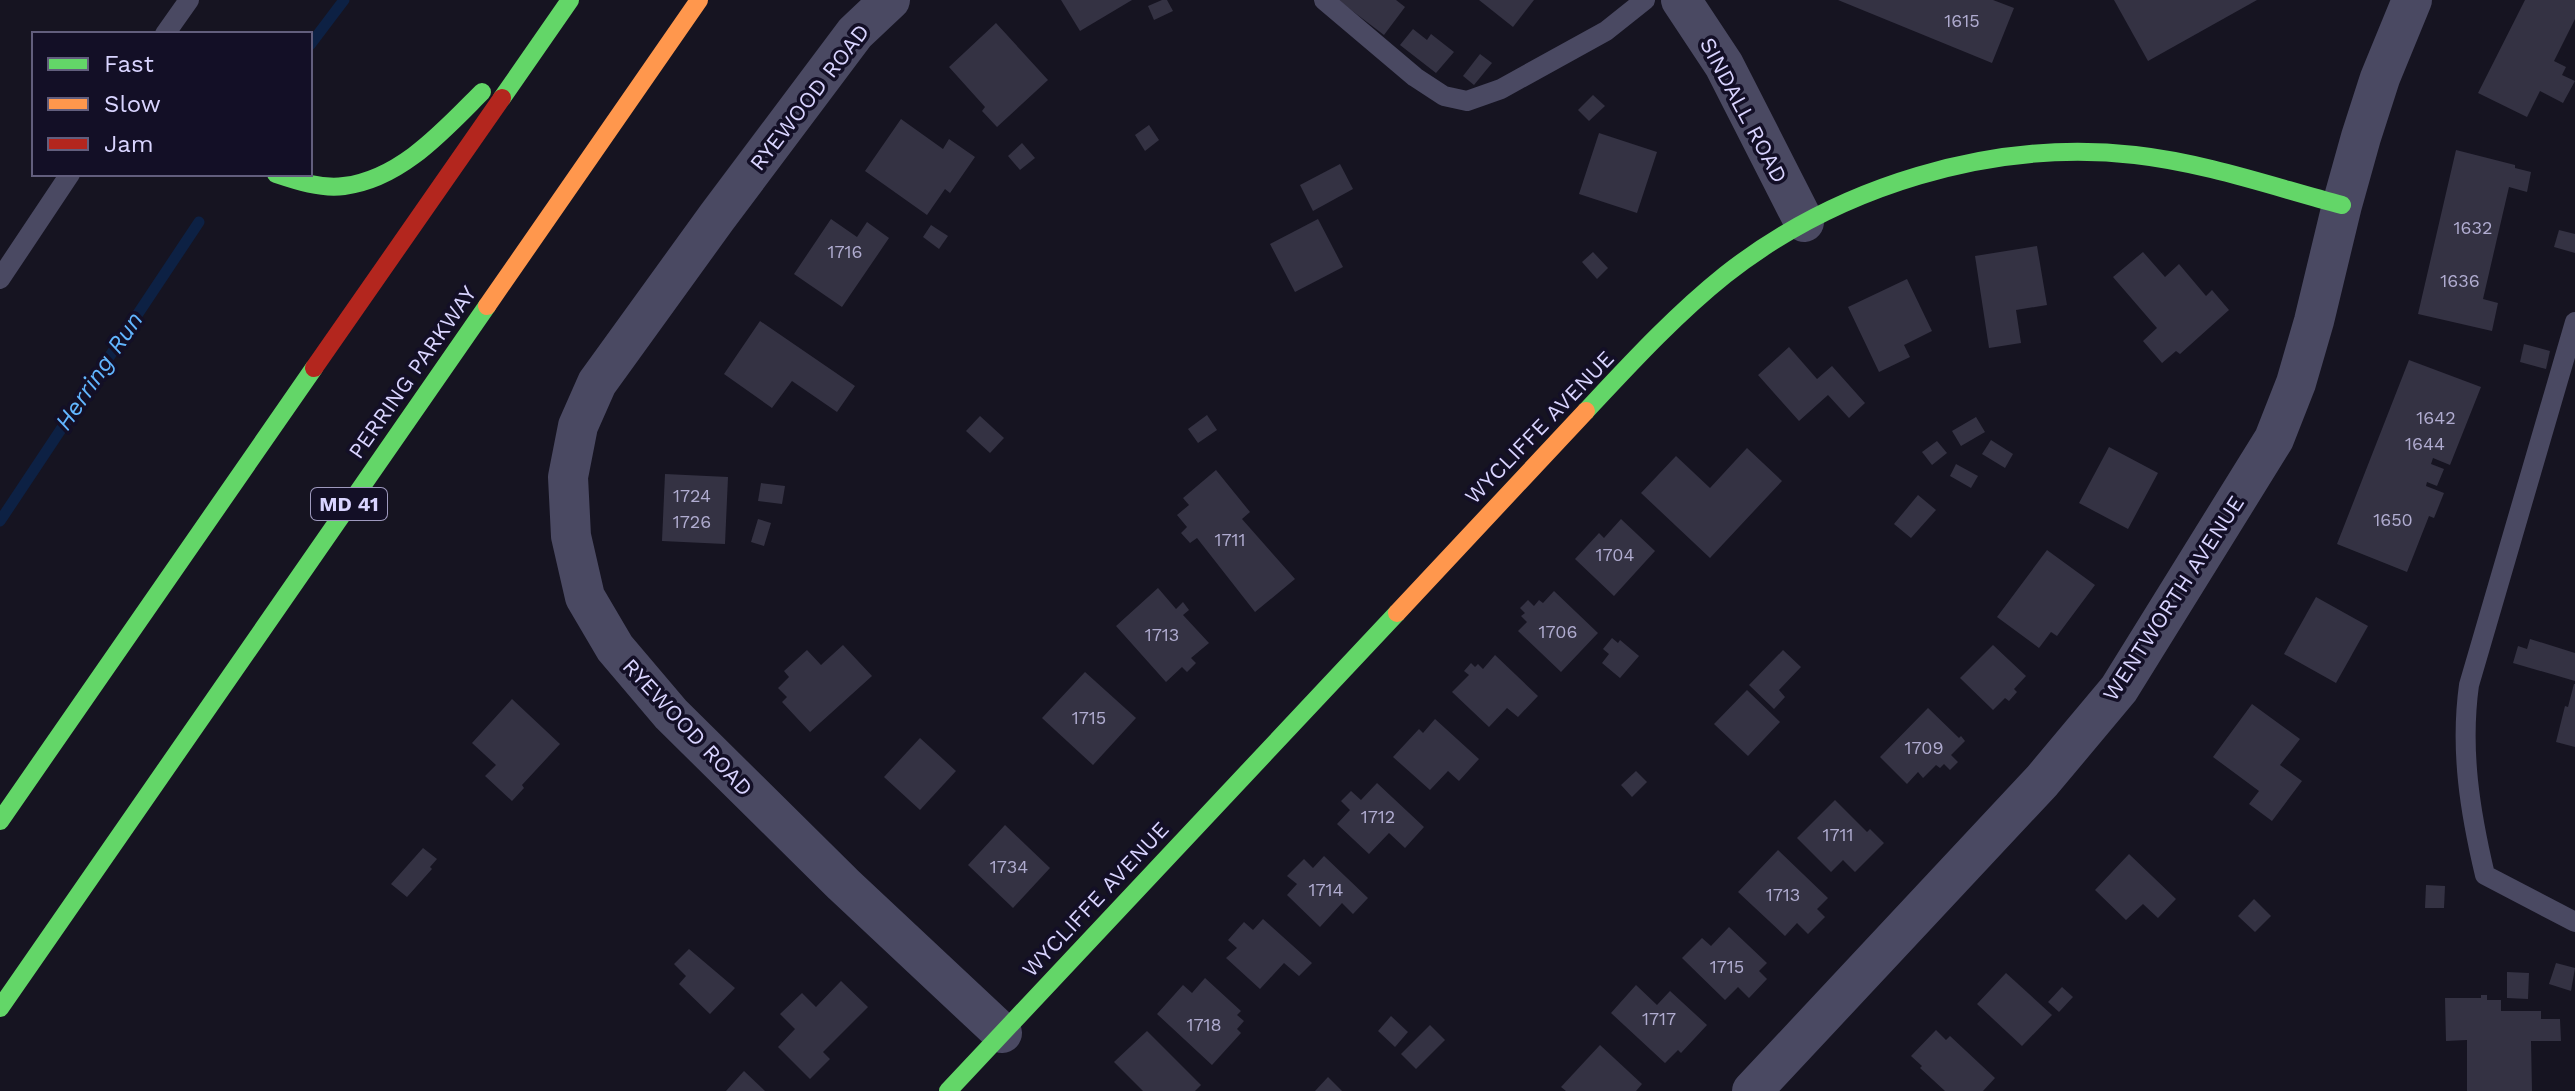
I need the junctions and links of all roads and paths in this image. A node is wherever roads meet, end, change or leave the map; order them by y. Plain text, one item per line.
1 (189, 0) edge
2 (699, 0) edge
3 (890, 0) edge
4 (1324, 0) edge
5 (1645, 0) edge
6 (1681, 0) edge
7 (2412, 0) edge
8 (566, 5) edge
9 (166, 32) edge
10 (69, 176) edge
11 (282, 176) edge
12 (2342, 205) junction
13 (1804, 222) junction
14 (0, 279) edge
15 (2575, 322) edge
16 (0, 821) edge
17 (2575, 922) edge
18 (0, 1008) edge
19 (1002, 1033) junction
20 (948, 1091) edge
21 (1752, 1091) edge

1 - 9 lane
2 - 18 main road, PERRING PARKWAY / MD 41
3 - 19 street, RYEWOOD ROAD
4 - 5 lane
6 - 13 street, SINDALL ROAD
7 - 12 street, WENTWORTH AVENUE
8 - 11 main road
8 - 16 main road
10 - 14 lane
12 - 13 main road, WYCLIFFE AVENUE
12 - 21 street, WENTWORTH AVENUE
13 - 19 main road, WYCLIFFE AVENUE
15 - 17 lane
19 - 20 main road, WYCLIFFE AVENUE

